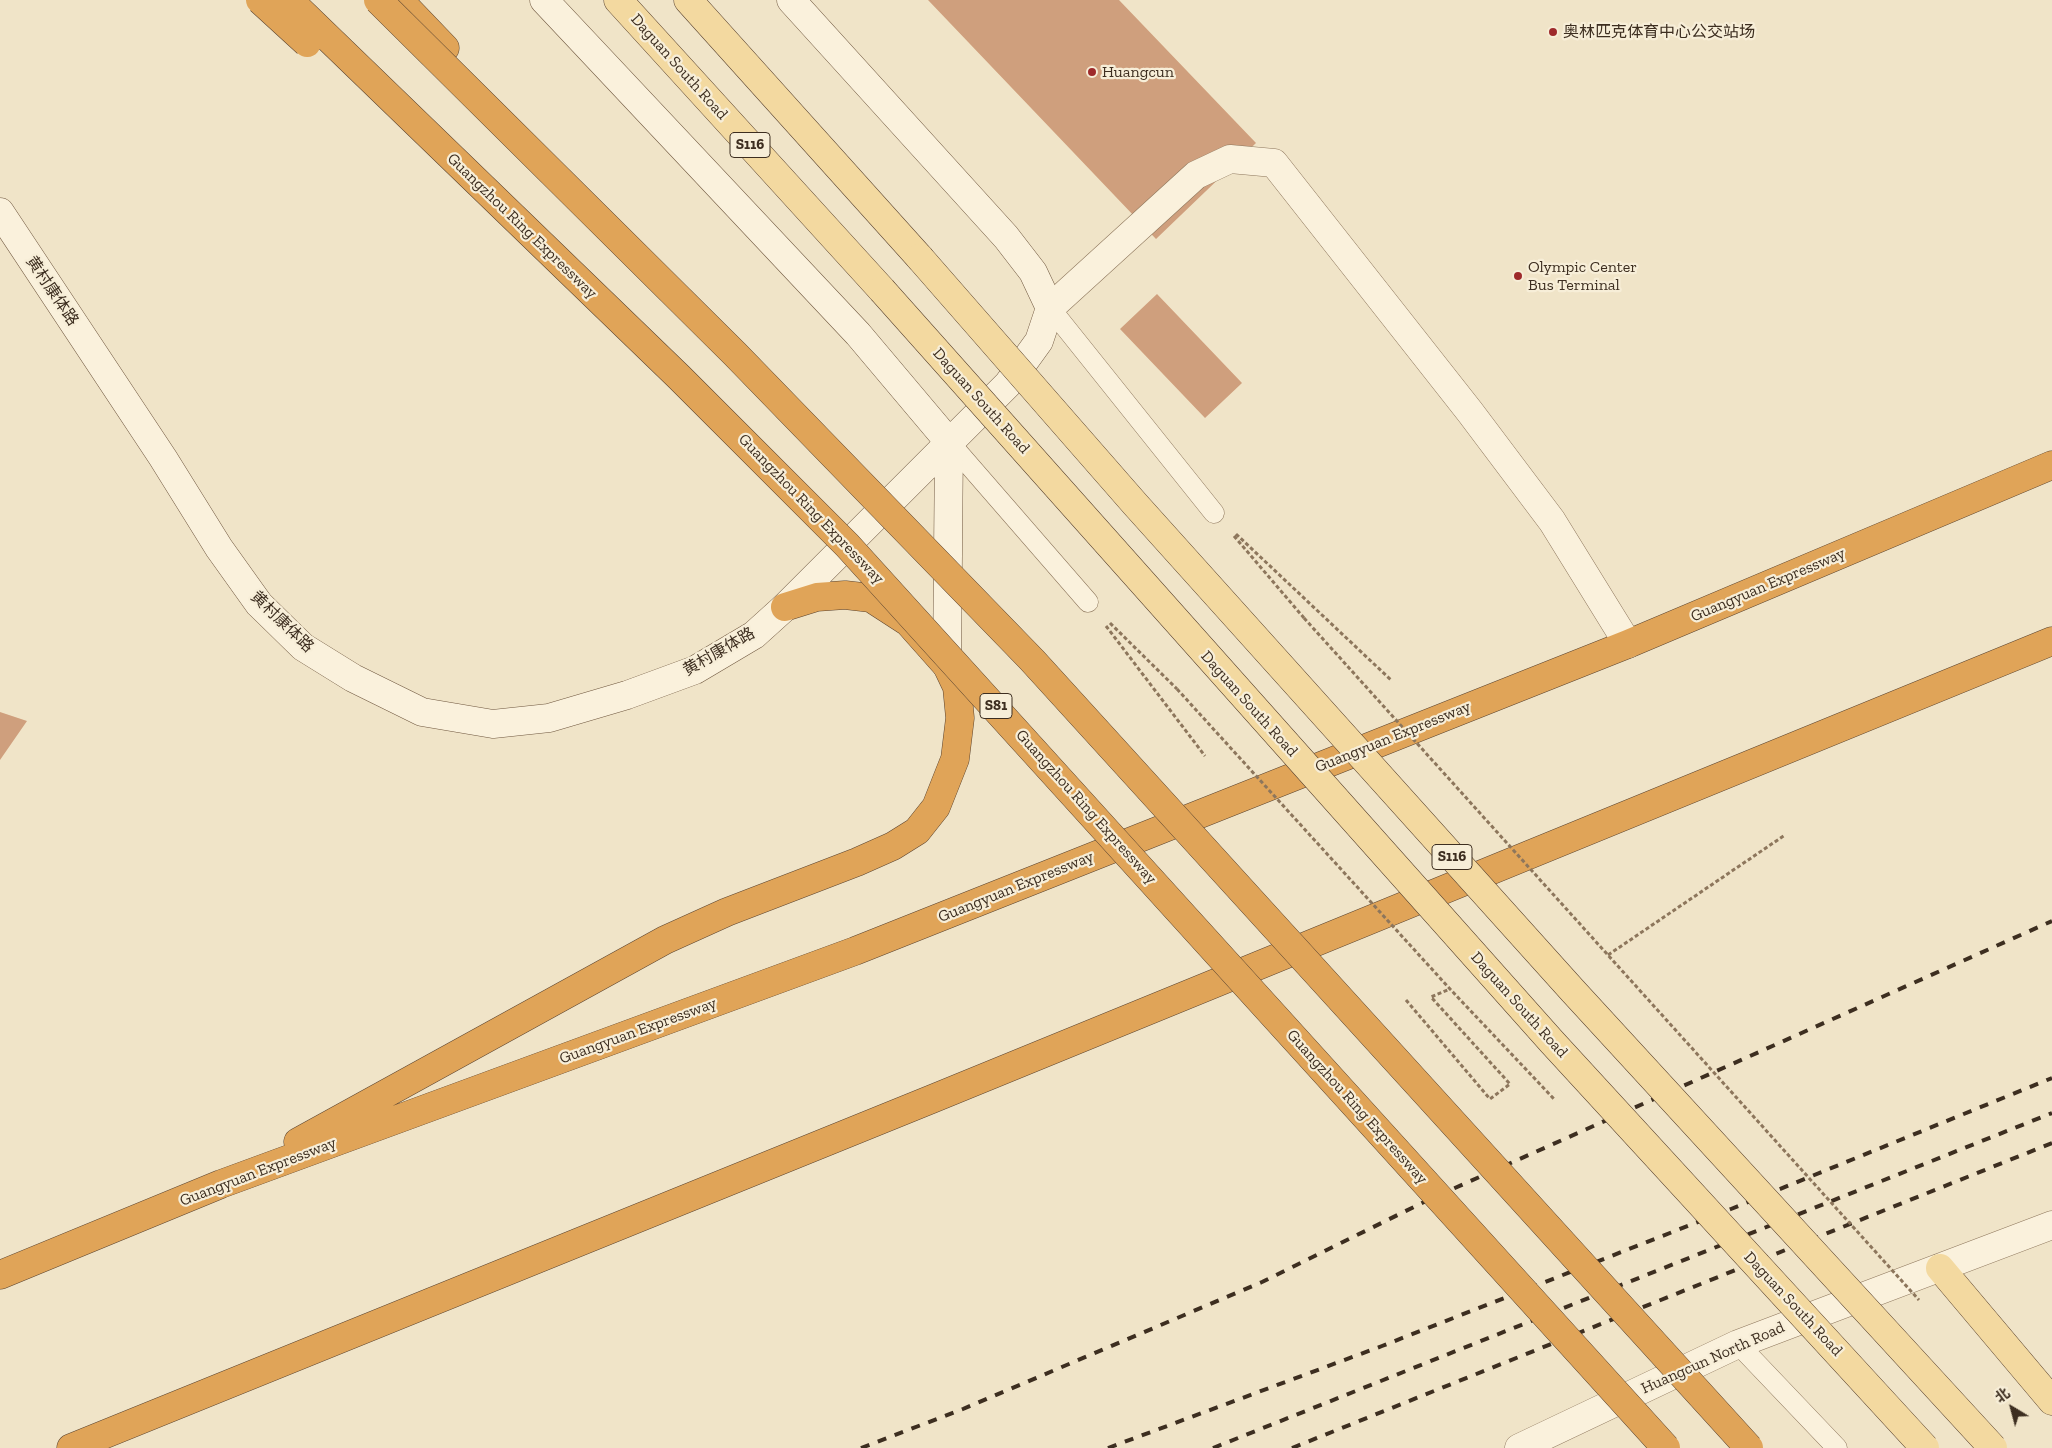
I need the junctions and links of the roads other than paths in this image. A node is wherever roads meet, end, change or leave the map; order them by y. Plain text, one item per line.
1 (260, 0) edge
2 (289, 0) edge
3 (378, 0) edge
4 (399, 0) edge
5 (544, 0) edge
6 (618, 0) edge
7 (688, 0) edge
8 (791, 0) edge
9 (0, 212) edge
10 (1050, 308) junction
11 (735, 354) junction
12 (949, 442) junction
13 (2052, 465) edge
14 (1214, 513) road end
15 (1088, 602) road end
16 (785, 608) junction
17 (926, 630) junction
18 (2052, 641) edge
19 (1628, 644) junction
20 (947, 666) junction
21 (221, 1184) junction
22 (2052, 1226) edge
23 (1940, 1268) junction
24 (0, 1275) edge
25 (1738, 1344) junction
26 (2052, 1401) edge
27 (71, 1448) edge
28 (1519, 1448) edge
29 (1666, 1448) edge
30 (1749, 1448) edge
31 (1837, 1448) edge
32 (1925, 1448) edge
33 (1993, 1448) edge

1 - 17 highway, bridge
2 - 17 highway, Guangzhou Ring Expressway / S81, bridge
3 - 11 highway, bridge
4 - 11 highway, bridge
5 - 12 street
6 - 32 main road, Daguan South Road / S116, bridge
7 - 33 main road, S116, bridge
8 - 10 street
9 - 16 street, 黄村康体路
10 - 12 street, 黄村康体路
10 - 14 lane
10 - 19 street
11 - 30 highway, bridge
12 - 15 lane
12 - 16 street, 黄村康体路
12 - 20 street
13 - 19 highway, Guangyuan Expressway
16 - 20 highway
17 - 29 highway, Guangzhou Ring Expressway / S81, bridge
18 - 27 highway
19 - 21 highway, Guangyuan Expressway
20 - 21 highway
21 - 24 highway, Guangyuan Expressway
22 - 23 street, Huangcun North Road
23 - 25 street, Huangcun North Road
23 - 26 main road
25 - 28 street, Huangcun North Road
25 - 31 lane

